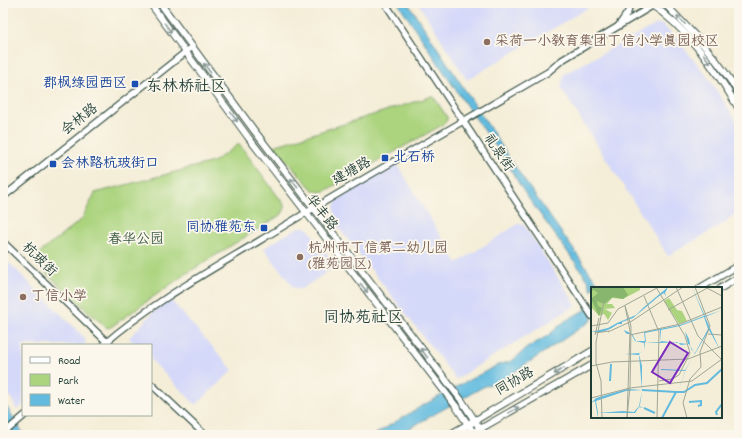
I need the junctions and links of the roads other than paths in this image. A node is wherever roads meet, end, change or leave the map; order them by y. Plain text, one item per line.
1 (150, 3) edge
2 (160, 3) edge
3 (385, 3) edge
4 (630, 3) edge
5 (664, 3) edge
6 (653, 4) edge
7 (618, 27) junction
8 (192, 47) junction
9 (186, 52) junction
10 (739, 94) edge
11 (739, 109) edge
12 (464, 122) junction
13 (3, 197) edge
14 (314, 208) junction
15 (306, 212) junction
16 (3, 242) edge
17 (739, 265) edge
18 (739, 277) edge
19 (702, 287) edge
20 (722, 287) edge
21 (591, 314) edge
22 (107, 344) edge
23 (591, 352) edge
24 (591, 366) edge
25 (152, 385) edge
26 (23, 417) edge
27 (472, 422) junction
28 (477, 433) edge
29 (3, 434) edge
30 (205, 435) edge
31 (450, 435) edge

1 -> 9 main road, 华丰路
2 - 8 main road, 华丰路
3 - 12 street, 礼泉街
4 - 7 street, 建塘路
10 -> 5 main road
6 - 7 street, 建塘路
6 -> 11 main road
7 - 12 street, 建塘路
8 - 9 street, 会林路
14 -> 8 main road, 华丰路
9 - 13 street, 会林路
9 -> 15 main road, 华丰路
12 - 14 street, 建塘路
12 - 21 street, 礼泉街
14 - 15 street, 建塘路
27 -> 14 main road, 华丰路
15 - 22 street, 建塘路
15 -> 27 main road, 华丰路
16 - 22 street, 杭玻街
17 - 19 main road
18 - 20 main road
23 -> 27 main road, 同协路
28 -> 24 main road, 同协路
25 - 30 street
26 - 29 street
27 - 28 main road, 华丰路
27 - 31 main road, 同协路

